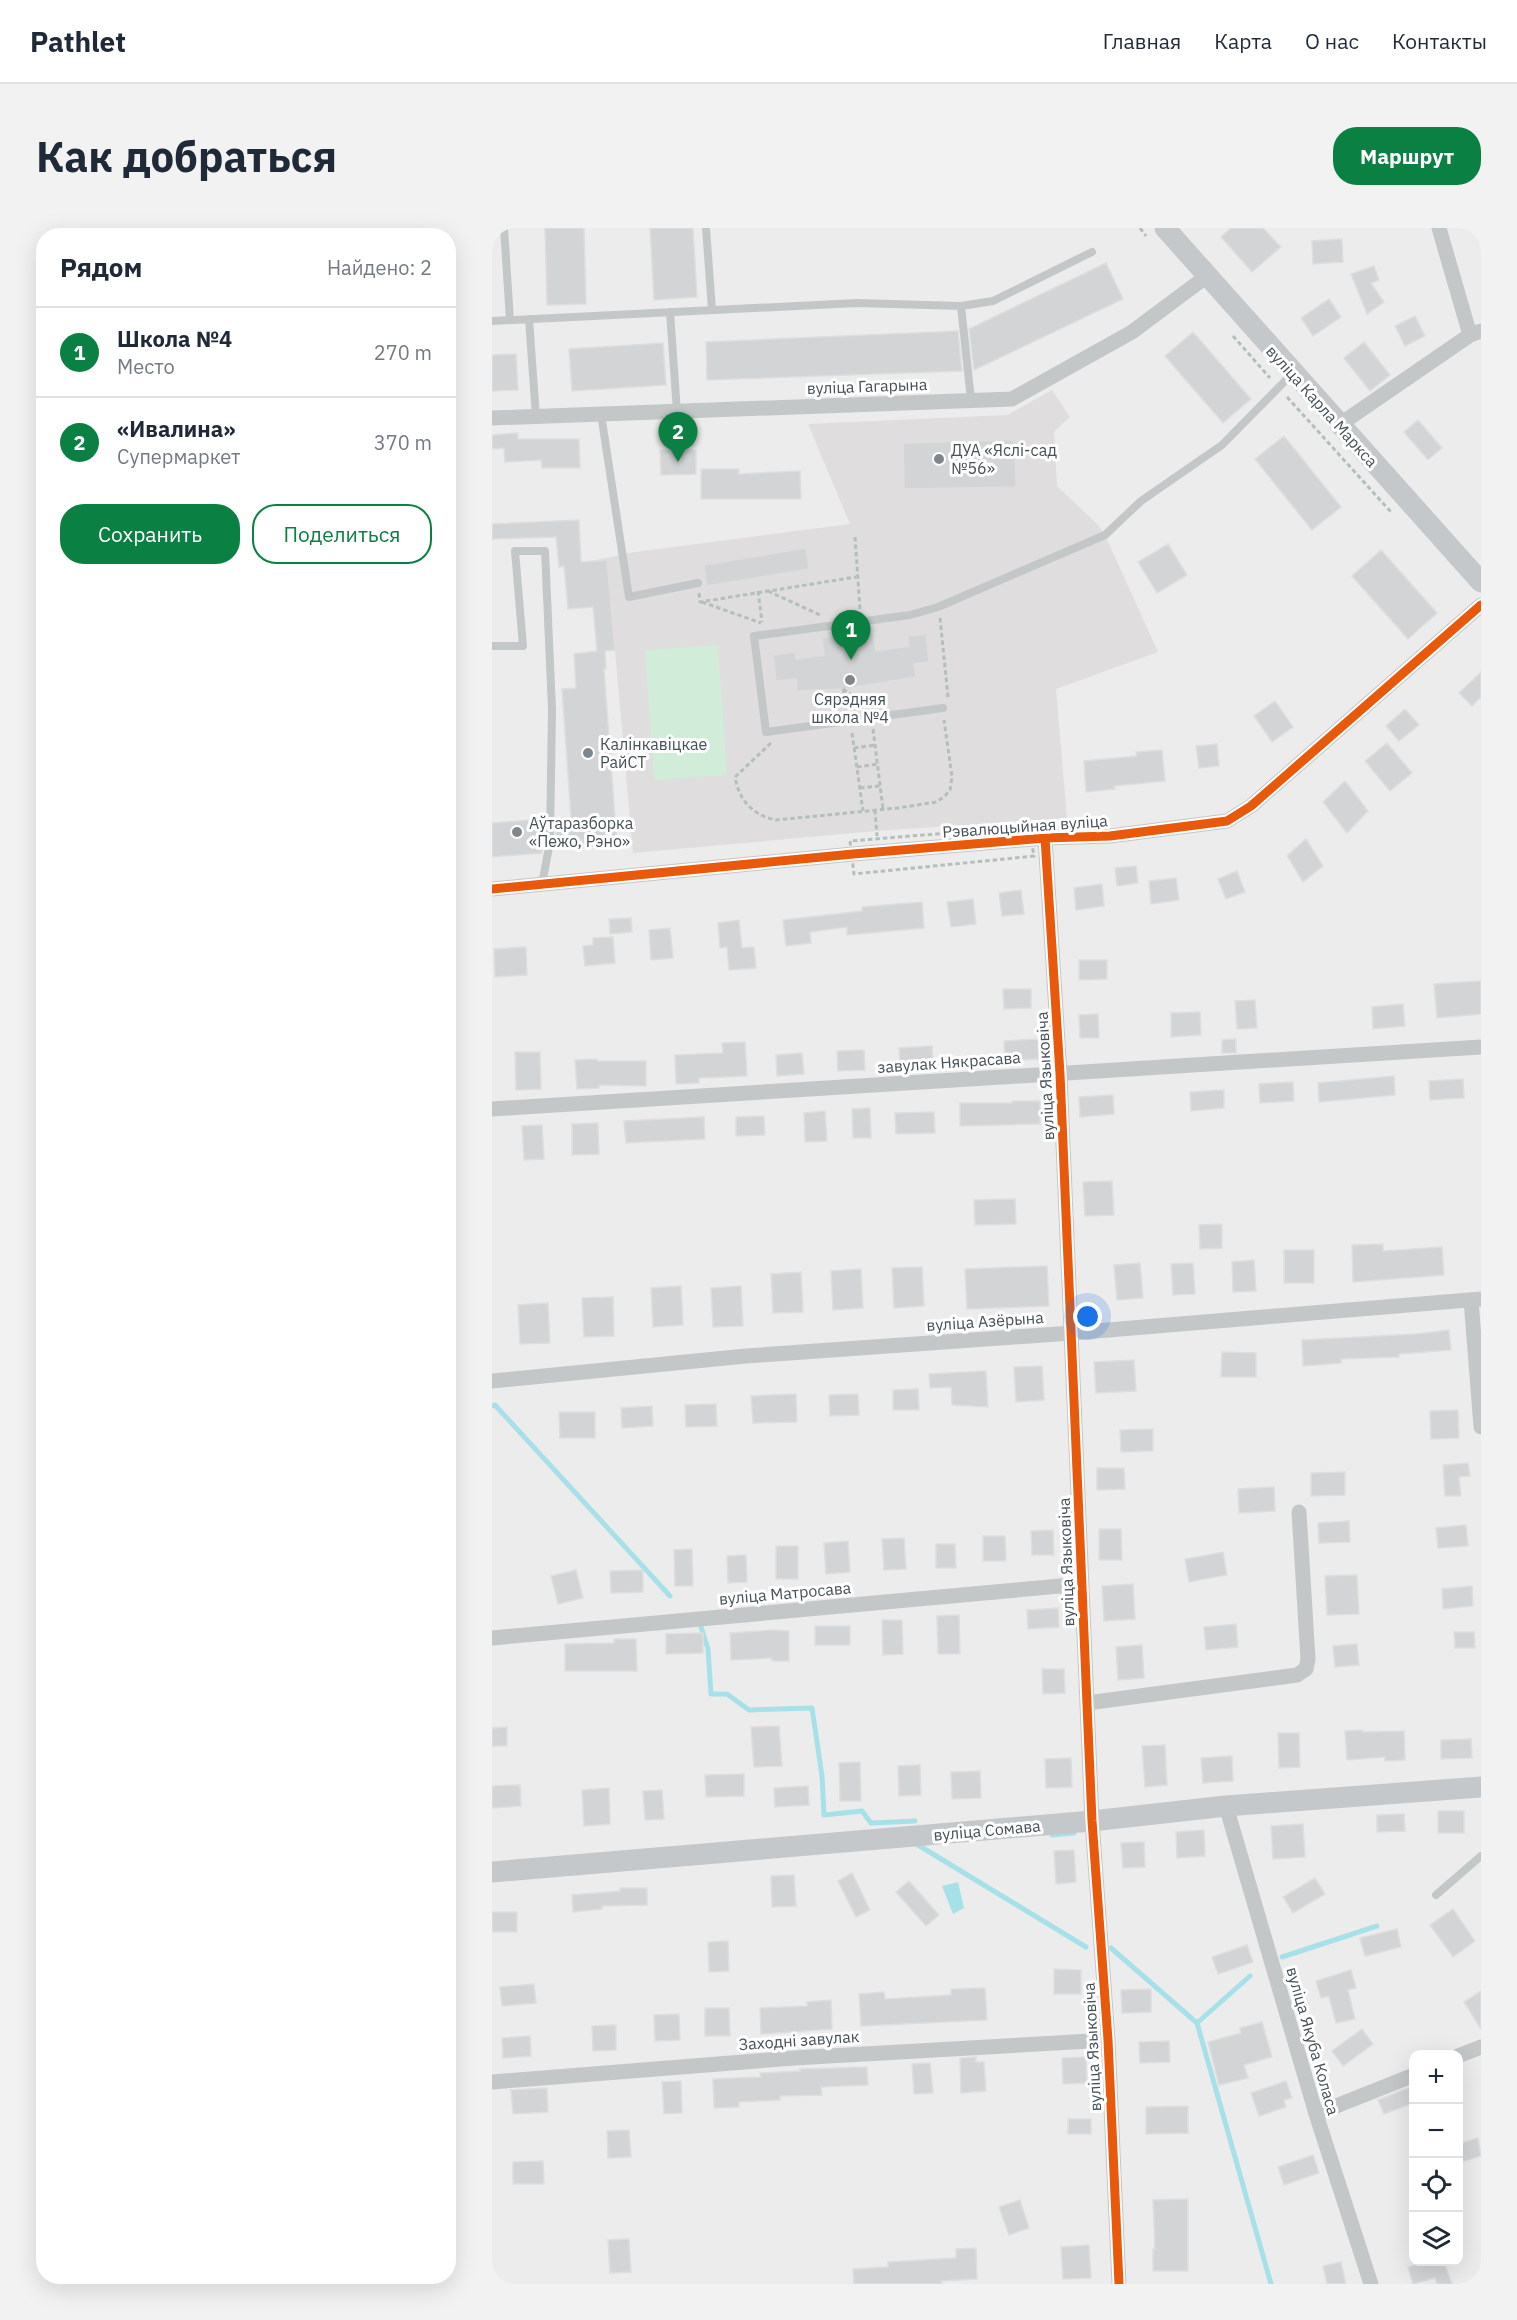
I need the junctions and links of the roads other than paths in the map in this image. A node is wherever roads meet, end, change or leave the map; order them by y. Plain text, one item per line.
1 (504, 228) edge
2 (706, 228) edge
3 (1165, 228) edge
4 (1439, 228) edge
5 (1092, 252) dead end
6 (1207, 276) junction
7 (961, 306) junction
8 (712, 310) junction
9 (670, 312) junction
10 (529, 319) junction
11 (510, 320) junction
12 (492, 321) edge
13 (1476, 333) edge
14 (1293, 373) junction
15 (971, 400) junction
16 (677, 411) junction
17 (601, 414) junction
18 (536, 417) junction
19 (492, 418) edge
20 (1339, 425) junction
21 (1481, 582) edge
22 (698, 583) road end
23 (1481, 605) edge
24 (492, 646) edge
25 (943, 708) road end
26 (1045, 838) junction
27 (542, 884) junction
28 (492, 889) edge
29 (1481, 1047) edge
30 (1060, 1074) junction
31 (492, 1109) edge
32 (1476, 1300) edge
33 (1072, 1333) junction
34 (492, 1381) edge
35 (1481, 1427) edge
36 (1299, 1512) dead end
37 (1082, 1584) junction
38 (492, 1638) edge
39 (1087, 1703) junction
40 (1481, 1788) edge
41 (1226, 1806) junction
42 (1092, 1821) junction
43 (1481, 1856) edge
44 (492, 1872) edge
45 (1436, 1895) dead end
46 (1108, 2040) junction
47 (1481, 2047) edge
48 (1463, 2054) edge
49 (1409, 2077) edge
50 (492, 2082) edge
51 (1316, 2114) junction
52 (1119, 2284) edge
53 (1371, 2284) edge

1 - 11 lane
2 - 8 lane
3 - 6 street, вуліца Карла Маркса
4 - 13 street
5 - 7 lane
6 - 14 street, вуліца Карла Маркса
6 - 15 street, вуліца Гагарына
7 - 8 lane
7 - 15 lane
8 - 9 lane
9 - 10 lane
9 - 16 lane
10 - 11 lane
10 - 18 lane
11 - 12 lane
13 - 20 street
14 - 20 street, вуліца Карла Маркса
14 - 25 lane
15 - 16 street, вуліца Гагарына
16 - 17 street, вуліца Гагарына
17 - 18 street, вуліца Гагарына
17 - 22 lane
18 - 19 street, вуліца Гагарына
20 - 21 street, вуліца Карла Маркса
23 - 26 street, Рэвалюцыйная вуліца
24 - 27 lane
26 - 27 street, Рэвалюцыйная вуліца
26 - 30 street, вуліца Языковіча
27 - 28 street, Рэвалюцыйная вуліца
29 - 30 street, завулак Някрасава
30 - 31 street, завулак Някрасава
30 - 33 street, вуліца Языковіча
32 - 33 street, вуліца Азёрына
32 - 35 street
33 - 34 street, вуліца Азёрына
33 - 37 street, вуліца Языковіча
36 - 39 street
37 - 38 street, вуліца Матросава
37 - 39 street, вуліца Языковіча
39 - 42 street, вуліца Языковіча
40 - 41 street, вуліца Сомава
41 - 42 street, вуліца Сомава
41 - 51 street, вуліца Якуба Коласа
42 - 44 street, вуліца Сомава
42 - 46 street, вуліца Языковіча
43 - 45 lane
46 - 50 street, Заходні завулак
46 - 52 street, вуліца Языковіча
47 - 48 street
49 - 51 street
51 - 53 street, вуліца Якуба Коласа

